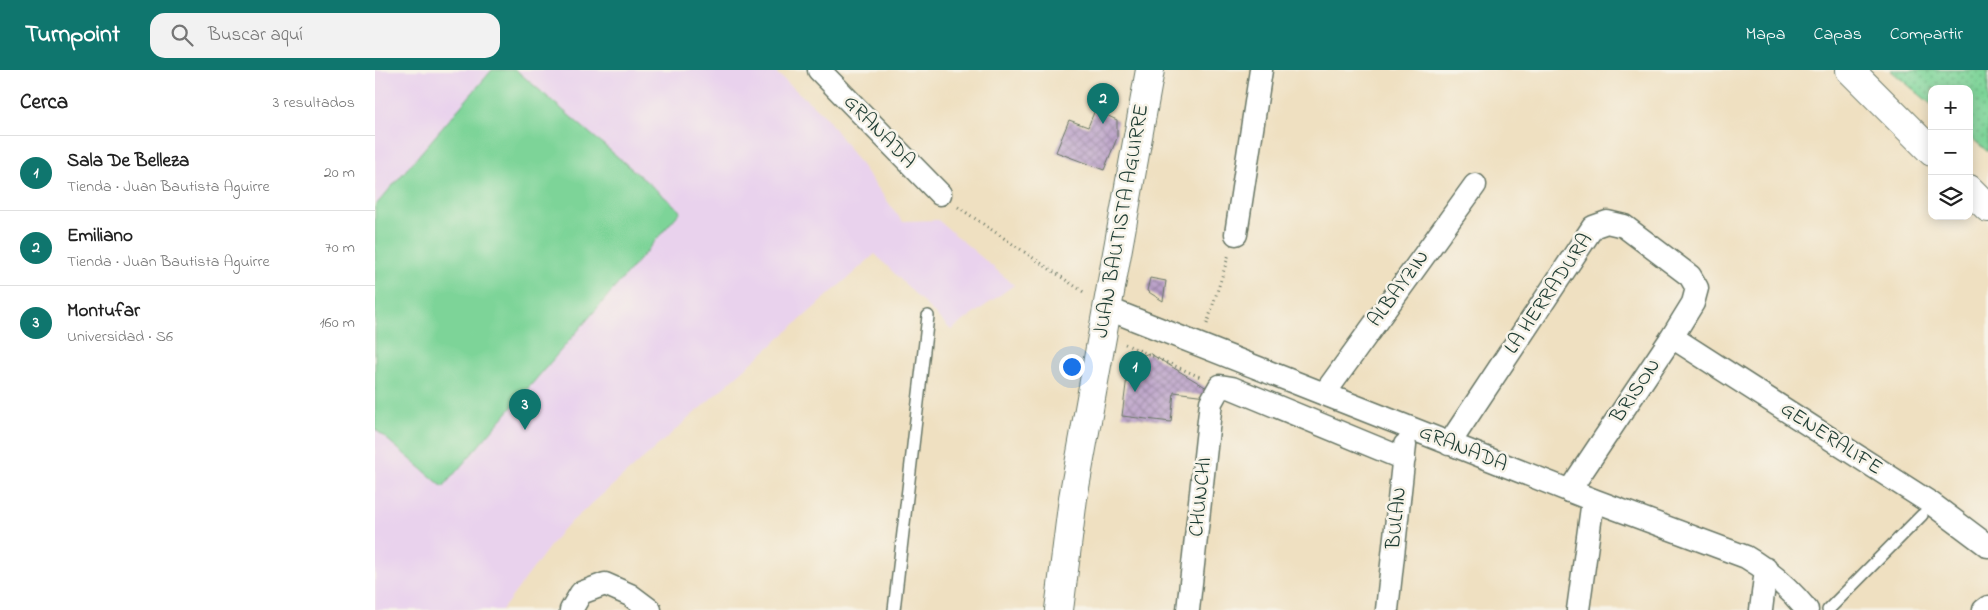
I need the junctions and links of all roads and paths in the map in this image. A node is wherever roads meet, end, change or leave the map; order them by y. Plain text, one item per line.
1 (819, 70) edge
2 (1150, 70) edge
3 (1261, 70) edge
4 (1850, 70) edge
5 (1928, 148) edge
6 (1475, 185) dead end
7 (1973, 193) edge
8 (939, 194) joint
9 (1988, 208) edge
10 (1235, 234) joint
11 (1697, 288) joint
12 (1107, 308) junction
13 (928, 316) dead end
14 (1672, 337) junction
15 (1200, 345) junction
16 (1149, 353) dead end
17 (1221, 386) junction
18 (1324, 394) junction
19 (1407, 427) junction
20 (1449, 444) junction
21 (1404, 459) junction
22 (1569, 491) junction
23 (1593, 500) junction
24 (1922, 514) dead end
25 (1988, 546) edge
26 (1766, 569) junction
27 (1988, 607) edge
28 (571, 610) edge
29 (650, 610) edge
30 (894, 610) edge
31 (1059, 610) edge
32 (1188, 610) edge
33 (1387, 610) edge
34 (1578, 610) edge
35 (1761, 610) edge
36 (1807, 610) edge
37 (1828, 610) edge
38 (1984, 610) edge

1 - 8 street, GRANADA
2 - 12 main road, JUAN BAUTISTA AGUIRRE
3 - 10 street
4 - 5 main road
6 - 18 street, ALBAYZIN
7 - 9 main road
8 - 12 path
10 - 15 path
11 - 14 street, BRISON
11 - 20 street, LA HERRADURA
12 - 15 street, GRANADA
12 - 31 main road, JUAN BAUTISTA AGUIRRE
13 - 30 lane
14 - 22 street, BRISON
14 - 25 street, GENERALIFE
15 - 18 street, GRANADA
16 - 17 path
17 - 21 street
17 - 32 street, CHUNCHI
18 - 19 street, GRANADA
19 - 20 street, GRANADA
19 - 21 street, BULAN
20 - 22 street, GRANADA
21 - 33 street, BULAN
22 - 23 street, GRANADA
23 - 26 street, GRANADA
23 - 34 street
24 - 37 lane
26 - 35 street
26 - 36 street, GRANADA
27 - 38 street
28 - 29 street

